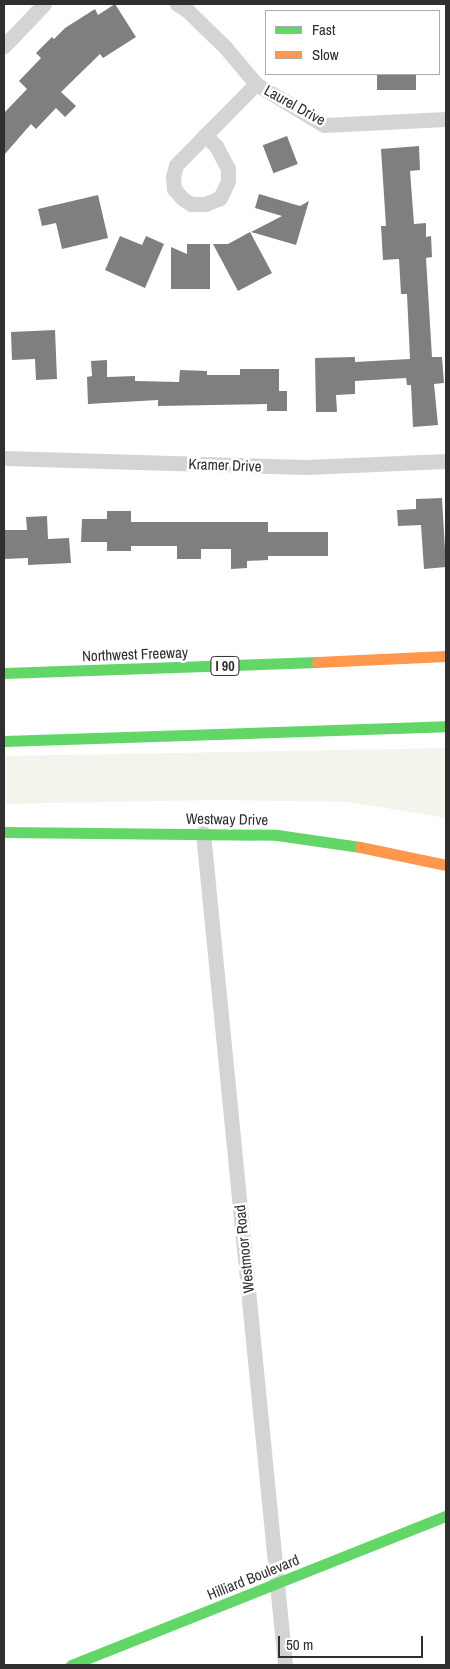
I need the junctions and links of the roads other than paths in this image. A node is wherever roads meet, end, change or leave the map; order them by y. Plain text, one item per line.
1 (44, 4) edge
2 (177, 4) edge
3 (4, 46) edge
4 (256, 84) junction
5 (446, 119) edge
6 (205, 135) junction
7 (4, 458) edge
8 (446, 461) edge
9 (446, 656) edge
10 (4, 673) edge
11 (446, 726) edge
12 (4, 740) edge
13 (4, 832) edge
14 (203, 833) junction
15 (446, 865) edge
16 (446, 1516) edge
17 (277, 1584) junction
18 (71, 1665) edge
19 (285, 1665) edge

1 - 3 street
2 - 4 street, Laurel Drive
4 - 5 street, Laurel Drive
4 - 6 street
6 - 6 street
7 - 8 street, Kramer Drive
9 - 10 main road, Northwest Freeway / I 90
11 - 12 main road
13 - 14 main road, Westway Drive
14 - 15 main road, Westway Drive
14 - 17 street, Westmoor Road
16 - 17 main road, Hilliard Boulevard
17 - 18 main road, Hilliard Boulevard
17 - 19 street, Westmoor Road

